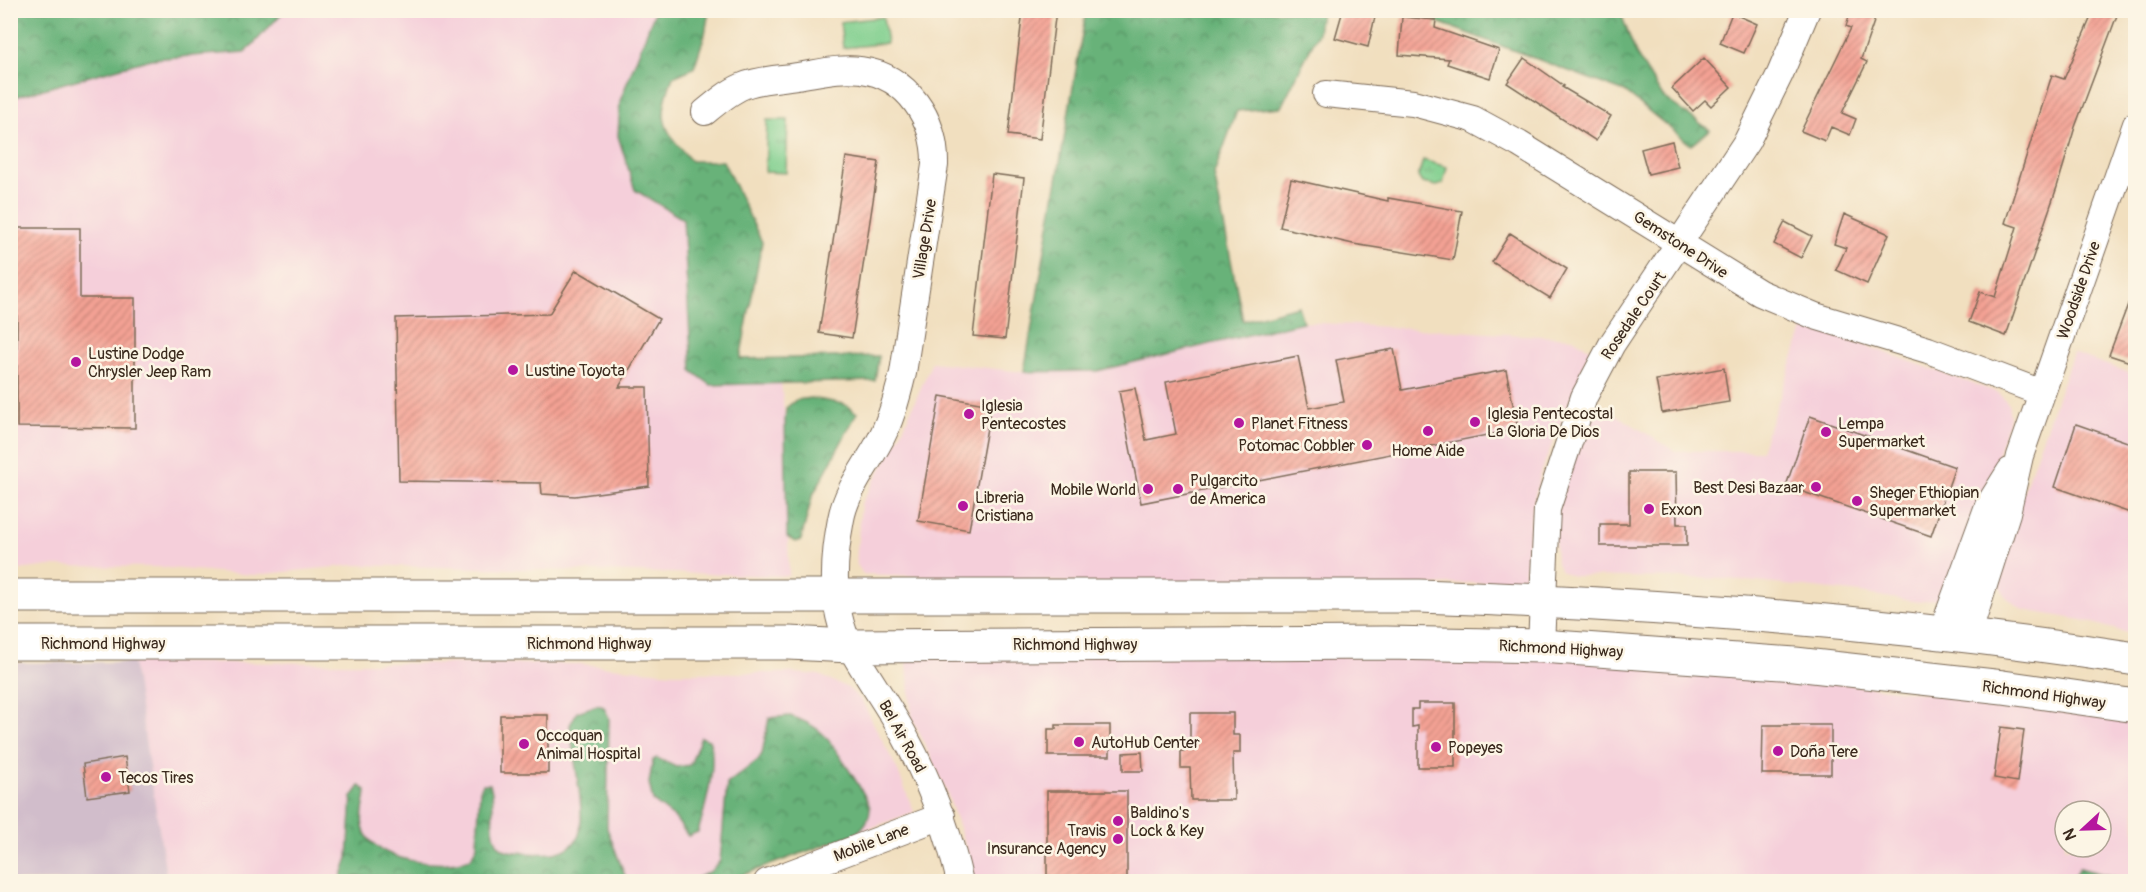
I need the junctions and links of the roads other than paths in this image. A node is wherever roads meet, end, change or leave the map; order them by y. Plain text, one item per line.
1 (1807, 10) edge
2 (1326, 94) dead end
3 (705, 111) dead end
4 (2136, 124) edge
5 (1682, 243) junction
6 (2042, 393) junction
7 (10, 596) edge
8 (310, 596) junction
9 (835, 596) junction
10 (1542, 600) junction
11 (1955, 634) junction
12 (10, 643) edge
13 (249, 644) junction
14 (850, 646) junction
15 (1541, 646) junction
16 (2136, 659) edge
17 (1845, 669) junction
18 (2136, 706) edge
19 (942, 816) junction
20 (767, 882) edge
21 (960, 882) edge

1 - 5 street, Rosedale Court
2 - 5 street, Gemstone Drive
3 - 9 street, Village Drive
4 - 6 street, Woodside Drive
5 - 6 street, Gemstone Drive
5 - 10 street, Rosedale Court
6 - 11 street, Woodside Drive
7 - 8 main road
8 - 9 main road
8 - 13 main road
9 - 10 main road
9 - 14 street, Bel Air Road
10 - 11 main road
10 - 15 street, Rosedale Court
11 - 16 main road
11 - 17 main road
12 - 13 main road, Richmond Highway
13 - 14 main road, Richmond Highway
14 - 15 main road, Richmond Highway
14 - 19 street, Bel Air Road
15 - 17 main road, Richmond Highway
17 - 18 main road, Richmond Highway
19 - 20 street, Mobile Lane
19 - 21 street, Bel Air Road

